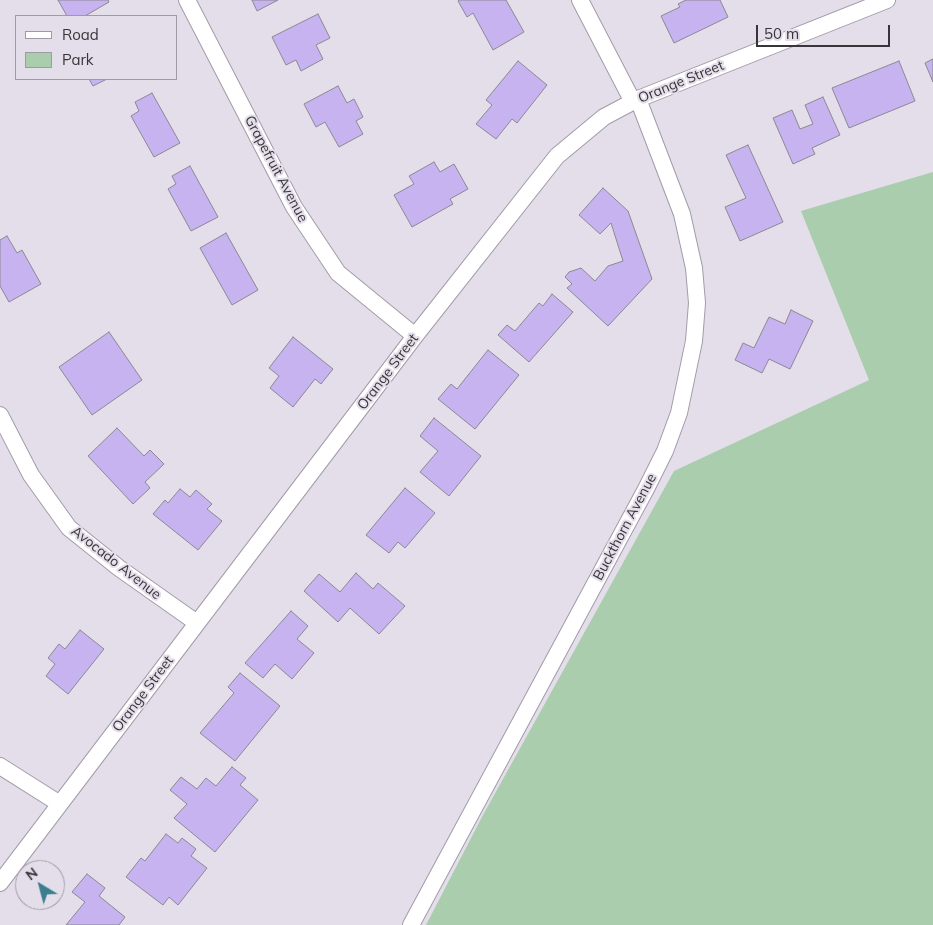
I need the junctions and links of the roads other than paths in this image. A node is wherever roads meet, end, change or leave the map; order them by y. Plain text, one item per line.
1 (187, 0) edge
2 (580, 0) edge
3 (887, 0) edge
4 (635, 100) junction
5 (415, 336) junction
6 (0, 415) edge
7 (197, 624) junction
8 (0, 766) edge
9 (60, 804) junction
10 (0, 883) edge
11 (410, 925) edge

1 - 5 street, Grapefruit Avenue
2 - 4 street, Buckthorn Avenue
3 - 4 street, Orange Street
4 - 5 street, Orange Street
4 - 11 street, Buckthorn Avenue
5 - 7 street, Orange Street
6 - 7 street, Avocado Avenue
7 - 9 street, Orange Street
8 - 9 street
9 - 10 street, Orange Street

